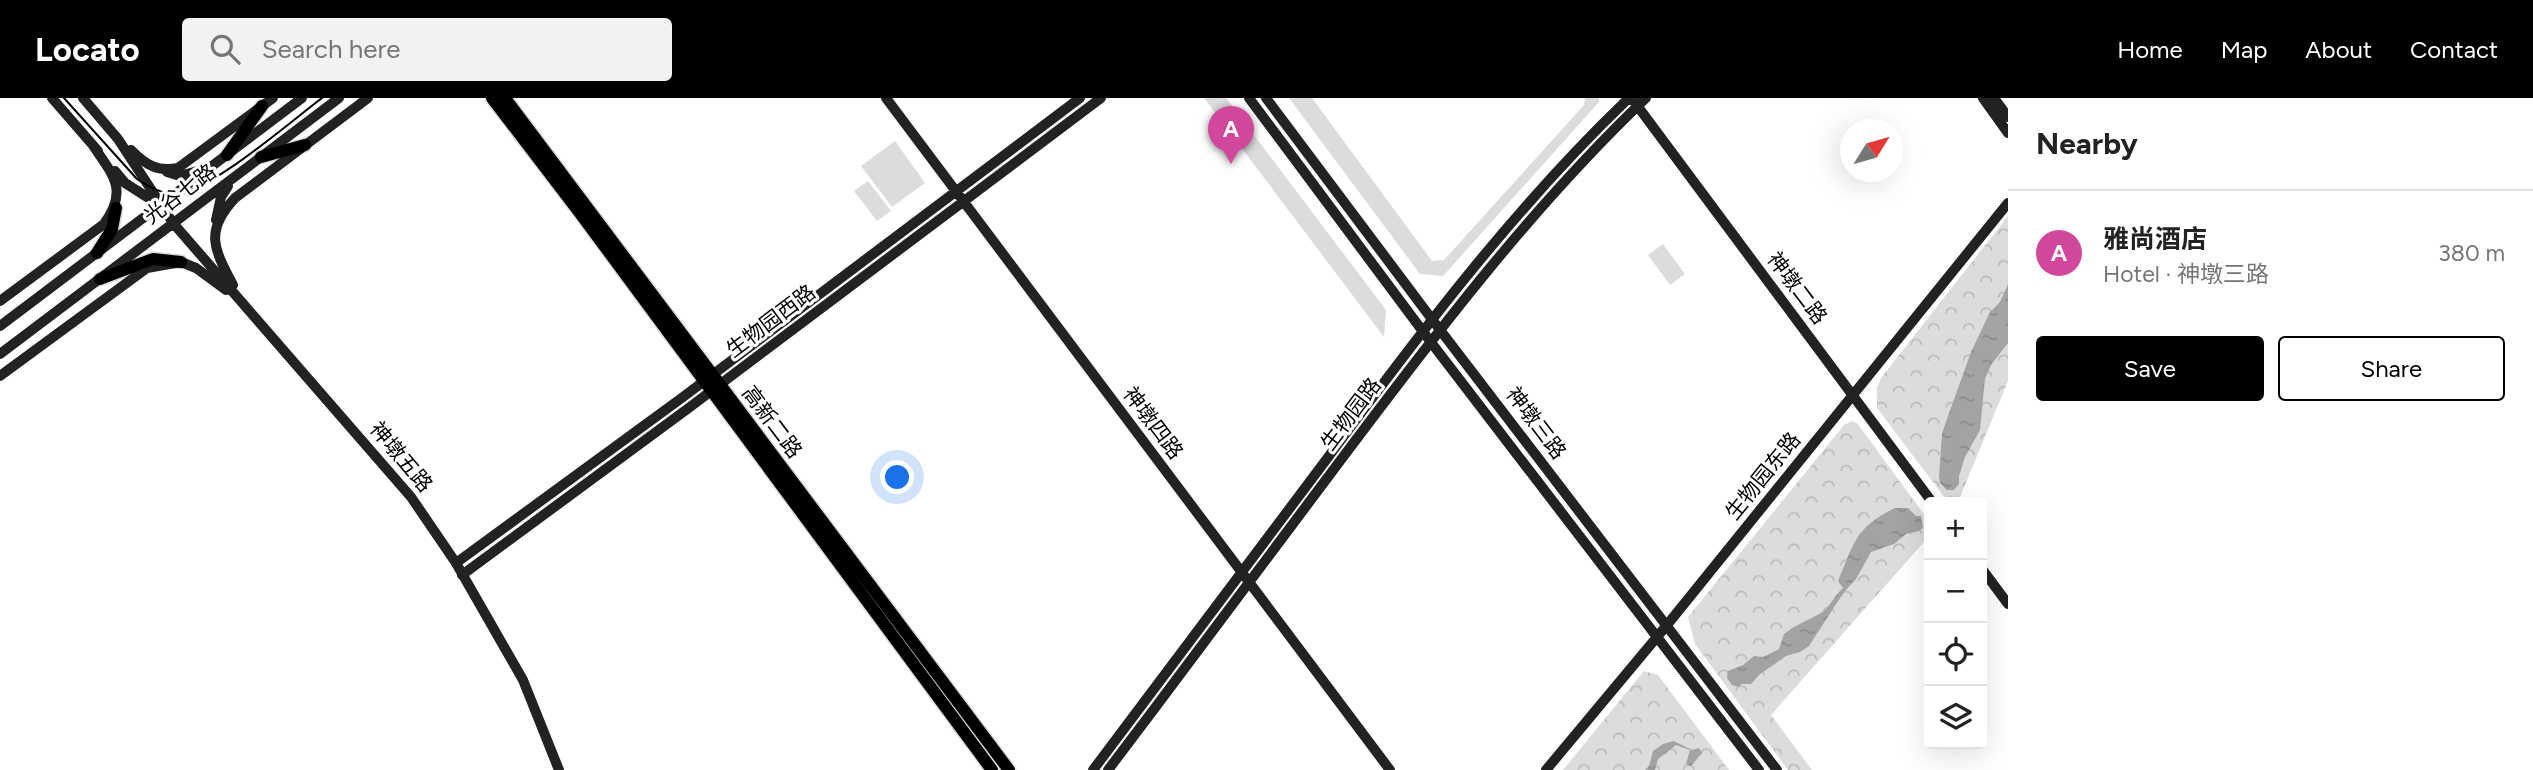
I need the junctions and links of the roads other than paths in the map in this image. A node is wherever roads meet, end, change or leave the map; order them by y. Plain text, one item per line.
1 (52, 98) edge
2 (83, 98) edge
3 (273, 98) edge
4 (302, 98) edge
5 (340, 98) edge
6 (368, 98) edge
7 (492, 98) edge
8 (507, 98) edge
9 (886, 98) edge
10 (1080, 98) edge
11 (1101, 98) edge
12 (1249, 98) edge
13 (1266, 98) edge
14 (1983, 98) edge
15 (1994, 98) edge
16 (1636, 100) edge
17 (261, 106) junction
18 (2008, 117) edge
19 (2008, 133) edge
20 (118, 139) junction
21 (305, 145) junction
22 (94, 147) junction
23 (227, 155) junction
24 (261, 157) junction
25 (214, 165) junction
26 (164, 171) junction
27 (232, 179) junction
28 (956, 192) junction
29 (964, 202) junction
30 (2008, 203) edge
31 (160, 205) junction
32 (116, 208) junction
33 (173, 223) junction
34 (214, 233) junction
35 (97, 253) junction
36 (181, 262) junction
37 (100, 279) junction
38 (0, 302) edge
39 (243, 304) junction
40 (1432, 320) junction
41 (0, 326) edge
42 (1422, 330) junction
43 (1440, 330) junction
44 (1430, 341) junction
45 (0, 354) edge
46 (0, 376) edge
47 (711, 383) junction
48 (1853, 396) junction
49 (1928, 497) edge
50 (456, 563) junction
51 (1241, 573) junction
52 (462, 575) junction
53 (1987, 576) edge
54 (1249, 583) junction
55 (2008, 604) edge
56 (1667, 625) junction
57 (1657, 636) junction
58 (559, 770) edge
59 (992, 770) edge
60 (1009, 770) edge
61 (1093, 770) edge
62 (1108, 770) edge
63 (1390, 770) edge
64 (1546, 770) edge
65 (1759, 770) edge
66 (1777, 770) edge

1 - 22 street, 神墩五路
2 - 20 street, 神墩五路
3 - 17 street
4 - 23 street, 光谷七路
5 - 24 street, 光谷七路
6 - 21 street
7 - 47 main road, 高新二路
8 - 47 main road, 高新二路
9 - 28 street, 神墩四路
10 - 28 street, 生物园西路
11 - 29 street, 生物园西路
12 - 42 street, 神墩三路
13 - 40 street, 神墩三路
14 - 19 street
15 - 18 street
16 - 40 street, 生物园路
16 - 43 street, 生物园路
16 - 48 street, 神墩二路
17 - 23 main road
17 - 26 street
20 - 26 street
20 - 31 street, 神墩五路
21 - 24 main road
21 - 34 street
22 - 31 street, 神墩五路
22 - 32 street
23 - 25 street, 光谷七路
24 - 27 street, 光谷七路
25 - 26 street
25 - 31 street, 光谷七路
27 - 33 street, 光谷七路
27 - 34 street
28 - 29 street, 神墩四路
28 - 47 street, 生物园西路
29 - 47 street, 生物园西路
29 - 51 street, 神墩四路
30 - 48 street, 生物园东路
31 - 33 street, 神墩五路
31 - 35 street, 光谷七路
32 - 35 main road
32 - 38 street
33 - 37 street, 光谷七路
33 - 39 street, 神墩五路
34 - 39 street
35 - 41 street, 光谷七路
36 - 37 main road
36 - 39 street
36 - 46 street
37 - 45 street, 光谷七路
39 - 50 street, 神墩五路
40 - 42 street, 生物园路
40 - 43 street, 神墩三路
42 - 44 street, 神墩三路
42 - 51 street, 生物园路
43 - 44 street, 生物园路
43 - 56 street, 神墩三路
44 - 54 street, 生物园路
44 - 57 street, 神墩三路
47 - 50 street, 生物园西路
47 - 52 street, 生物园西路
47 - 59 main road, 高新二路
47 - 60 main road, 高新二路
48 - 49 street, 神墩二路
48 - 56 street, 生物园东路
50 - 52 street, 神墩五路
51 - 54 street, 神墩四路
51 - 61 street, 生物园路
52 - 58 street, 神墩五路
53 - 55 street
54 - 62 street, 生物园路
54 - 63 street, 神墩四路
56 - 57 street, 生物园东路
56 - 66 street, 神墩三路
57 - 64 street, 生物园东路
57 - 65 street, 神墩三路

